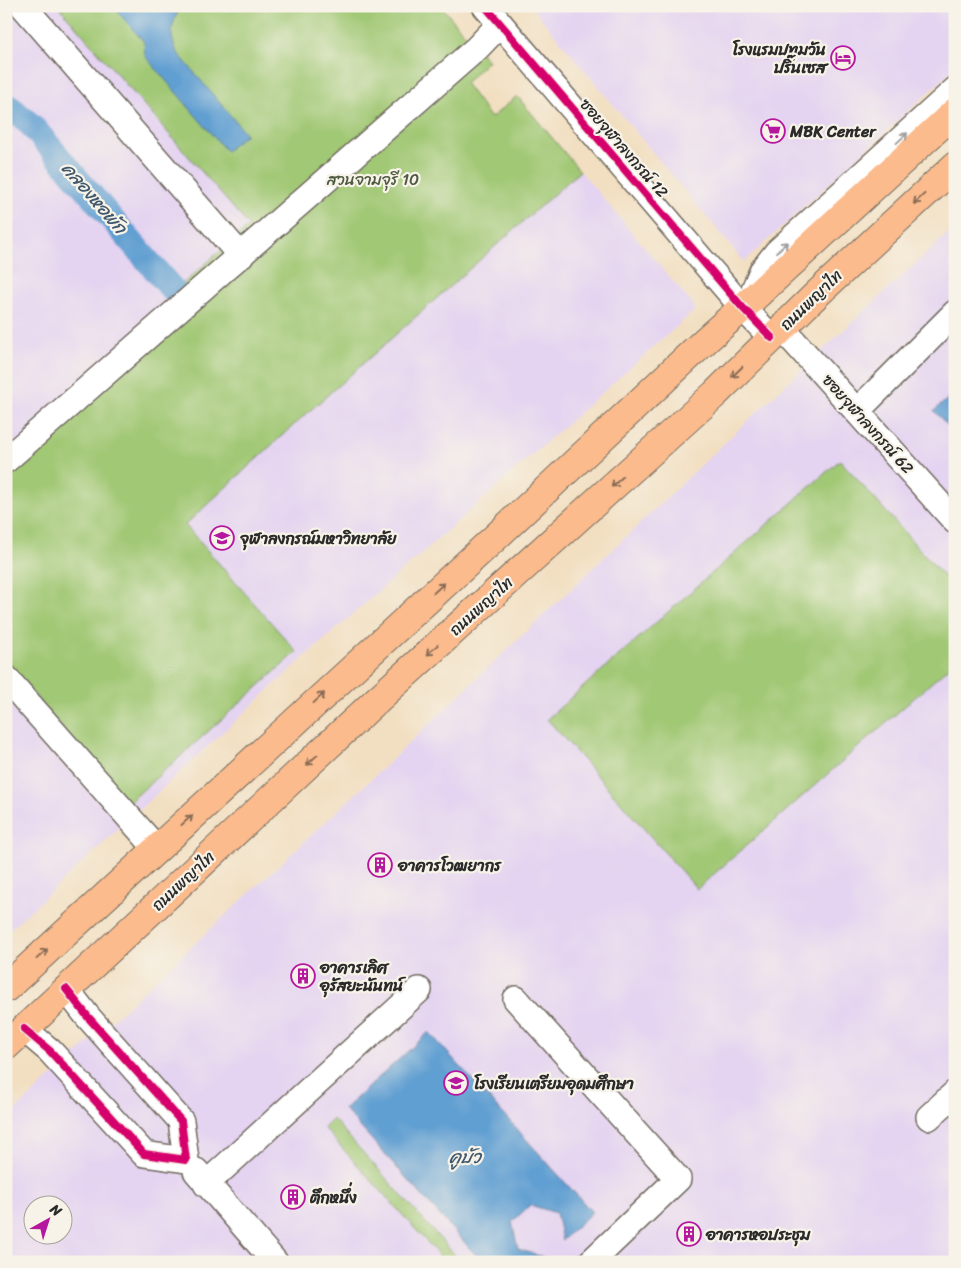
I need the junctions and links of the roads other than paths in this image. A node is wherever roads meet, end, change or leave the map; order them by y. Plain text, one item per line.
1 (23, 6) edge
2 (493, 15) edge
3 (955, 90) edge
4 (955, 112) edge
5 (955, 166) edge
6 (241, 256) junction
7 (745, 305) junction
8 (955, 313) edge
9 (777, 333) junction
10 (857, 411) junction
11 (6, 460) edge
12 (955, 521) edge
13 (6, 678) edge
14 (156, 848) junction
15 (6, 988) edge
16 (66, 989) junction
17 (420, 990) dead end
18 (516, 999) dead end
19 (15, 1037) edge
20 (955, 1093) edge
21 (929, 1117) dead end
22 (186, 1160) junction
23 (206, 1184) junction
24 (276, 1262) edge
25 (591, 1262) edge

1 - 6 street
2 - 6 street
2 - 7 street, ซอยจุฬาลงกรณ์ 12
7 -> 3 street
4 - 7 main road
5 -> 9 main road, ถนนพญาไท
6 - 11 street
7 - 9 street, ซอยจุฬาลงกรณ์ 12
14 -> 7 main road
8 - 10 street
9 - 10 street, ซอยจุฬาลงกรณ์ 62
9 -> 16 main road, ถนนพญาไท
10 - 12 street, ซอยจุฬาลงกรณ์ 62
13 - 14 street
15 -> 14 main road
16 - 19 main road, ถนนพญาไท
16 - 22 street
17 - 23 street
18 - 25 street
19 - 22 street
20 - 21 street
22 - 23 street
23 - 24 street

